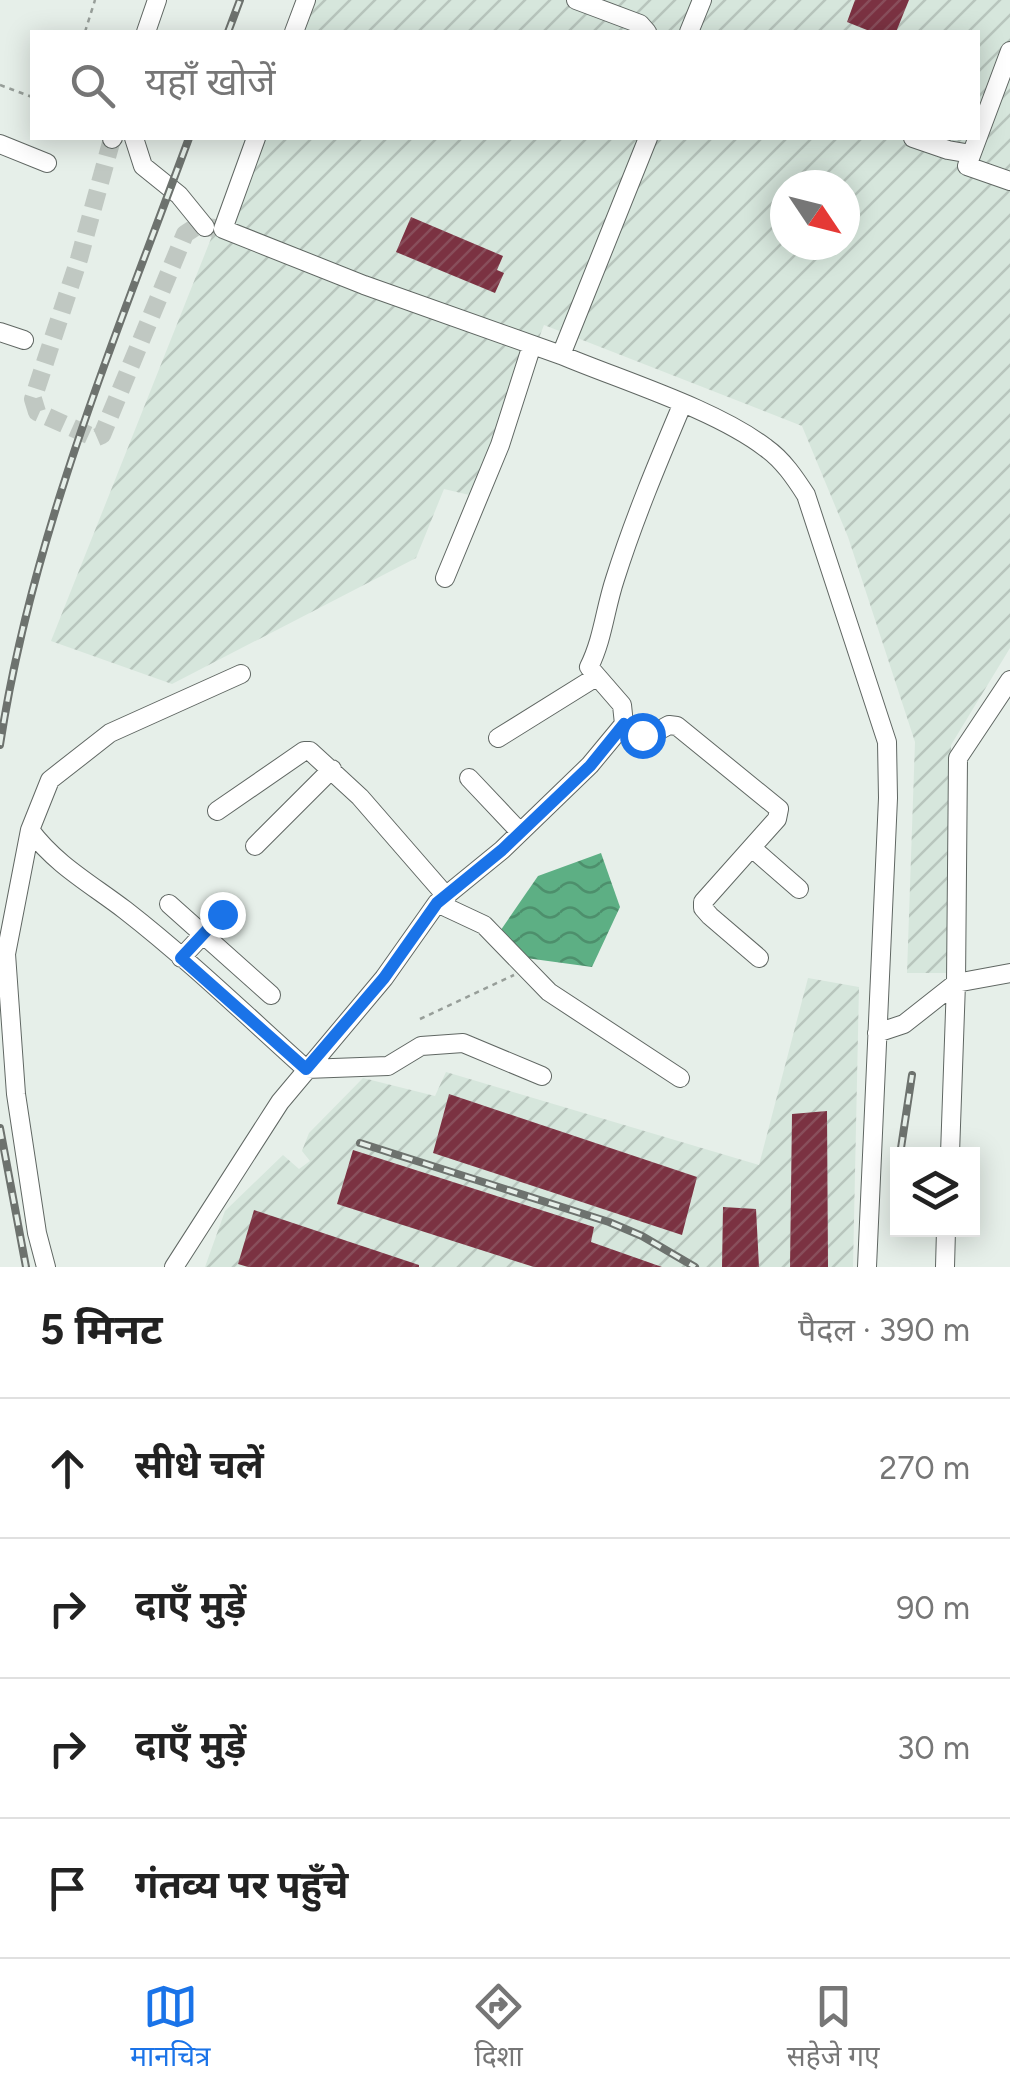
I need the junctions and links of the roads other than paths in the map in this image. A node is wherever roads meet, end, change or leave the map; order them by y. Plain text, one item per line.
1 (157, 0) edge
2 (306, 0) edge
3 (576, 0) edge
4 (702, 0) edge
5 (147, 30) edge
6 (295, 30) edge
7 (645, 30) edge
8 (690, 30) edge
9 (1010, 51) edge
10 (980, 132) edge
11 (135, 140) edge
12 (255, 140) edge
13 (647, 140) edge
14 (919, 140) edge
15 (977, 140) edge
16 (0, 144) edge
17 (972, 154) junction
18 (48, 163) dead end
19 (1010, 181) edge
20 (206, 227) dead end
21 (0, 332) edge
22 (24, 340) dead end
23 (532, 345) junction
24 (562, 355) junction
25 (682, 405) junction
26 (445, 578) dead end
27 (241, 674) dead end
28 (596, 677) junction
29 (1010, 680) edge
30 (624, 724) junction
31 (498, 738) dead end
32 (332, 770) junction
33 (468, 778) dead end
34 (217, 811) dead end
35 (30, 830) junction
36 (520, 832) junction
37 (256, 846) dead end
38 (752, 848) junction
39 (798, 889) dead end
40 (442, 900) junction
41 (169, 904) dead end
42 (222, 914) dead end
43 (202, 934) junction
44 (181, 958) junction
45 (758, 958) dead end
46 (1010, 973) edge
47 (956, 983) junction
48 (271, 995) dead end
49 (877, 1033) junction
50 (306, 1069) junction
51 (542, 1076) dead end
52 (680, 1078) dead end
53 (950, 1147) edge
54 (946, 1237) edge
55 (46, 1267) edge
56 (174, 1267) edge
57 (867, 1267) edge
58 (945, 1267) edge

1 - 5 street
2 - 6 street
3 - 7 street
4 - 8 street
9 - 10 street
11 - 20 street
12 - 23 street
13 - 24 street
14 - 17 street
15 - 17 street
16 - 18 street
17 - 19 street
21 - 22 street
23 - 24 street
23 - 26 street
24 - 25 street
25 - 28 street
25 - 49 street
27 - 35 street
28 - 30 street
28 - 31 street
29 - 47 street
30 - 36 street
30 - 38 street
32 - 34 street
32 - 37 street
32 - 40 street
33 - 36 street
35 - 44 street
35 - 55 street
36 - 40 street
38 - 39 street
38 - 45 street
40 - 50 street
40 - 52 street
41 - 43 street
42 - 43 street
43 - 44 street
43 - 48 street
44 - 50 street
46 - 47 street
47 - 49 street
47 - 53 street
49 - 57 street
50 - 51 street
50 - 56 street
54 - 58 street

